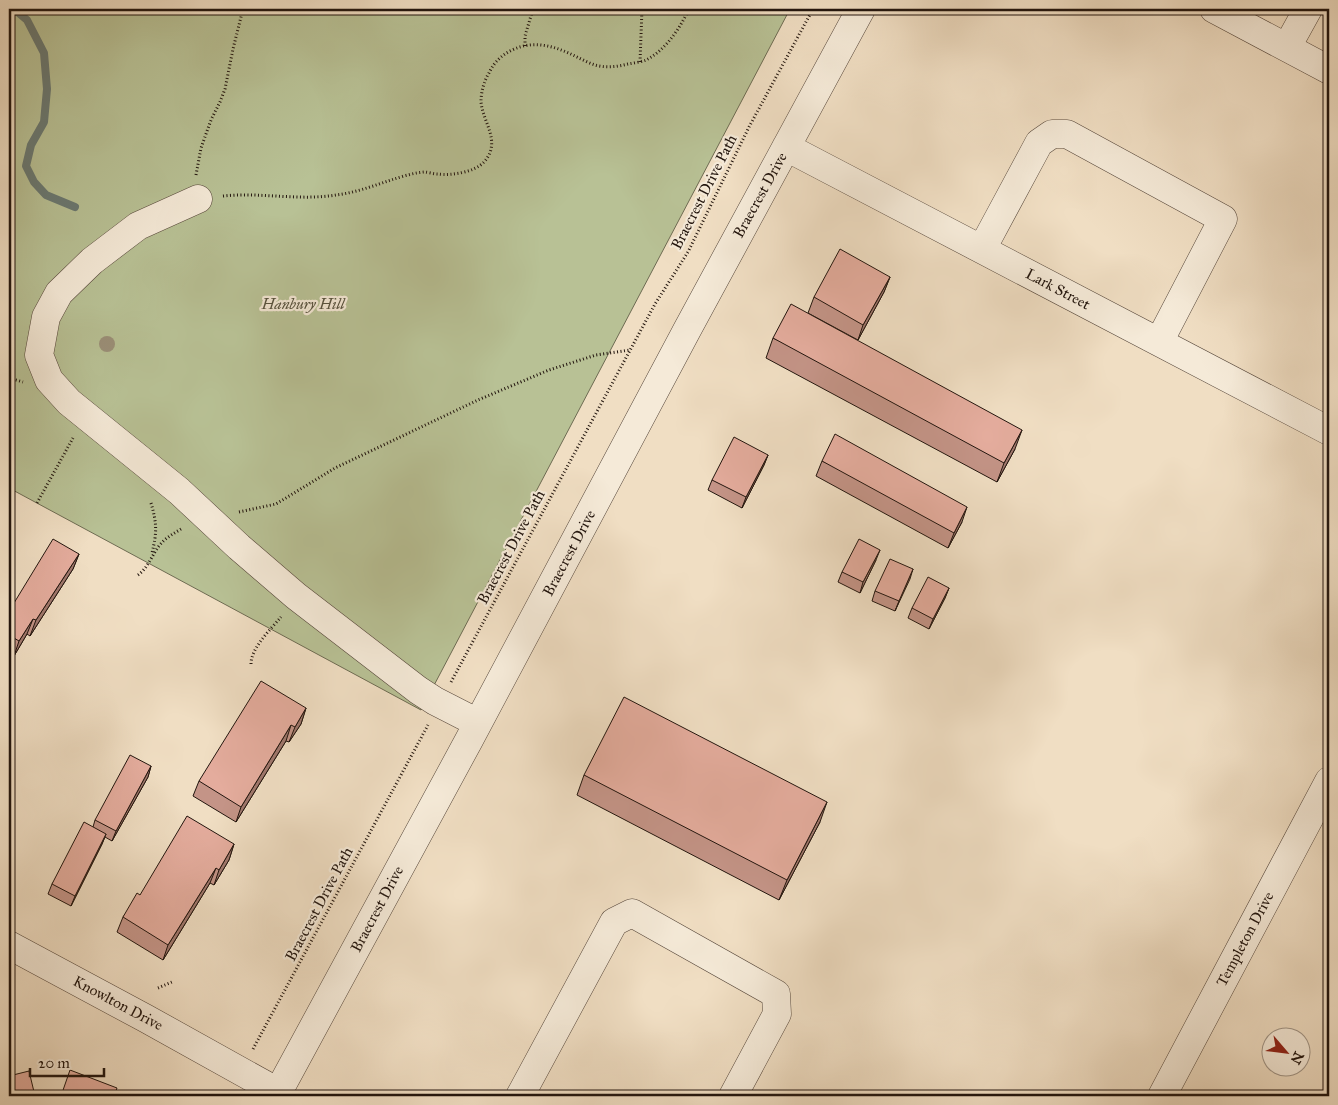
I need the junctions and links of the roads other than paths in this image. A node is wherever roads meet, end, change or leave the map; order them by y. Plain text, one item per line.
1 (861, 9) edge
2 (1214, 9) edge
3 (1308, 9) edge
4 (1287, 47) junction
5 (1329, 70) edge
6 (786, 147) junction
7 (198, 199) road end
8 (982, 249) junction
9 (1159, 342) junction
10 (1329, 431) edge
11 (478, 723) junction
12 (1329, 781) edge
13 (9, 945) edge
14 (277, 1094) edge
15 (520, 1096) edge
16 (733, 1096) edge
17 (1162, 1096) edge

1 - 6 street, Braecrest Drive
2 - 4 street
3 - 4 street
4 - 5 street
6 - 8 street, Lark Street
6 - 11 street, Braecrest Drive
7 - 11 street
8 - 9 street, Lark Street
8 - 9 street
9 - 10 street, Lark Street
11 - 14 street, Braecrest Drive
12 - 17 street, Templeton Drive
13 - 14 street, Knowlton Drive
15 - 16 street

